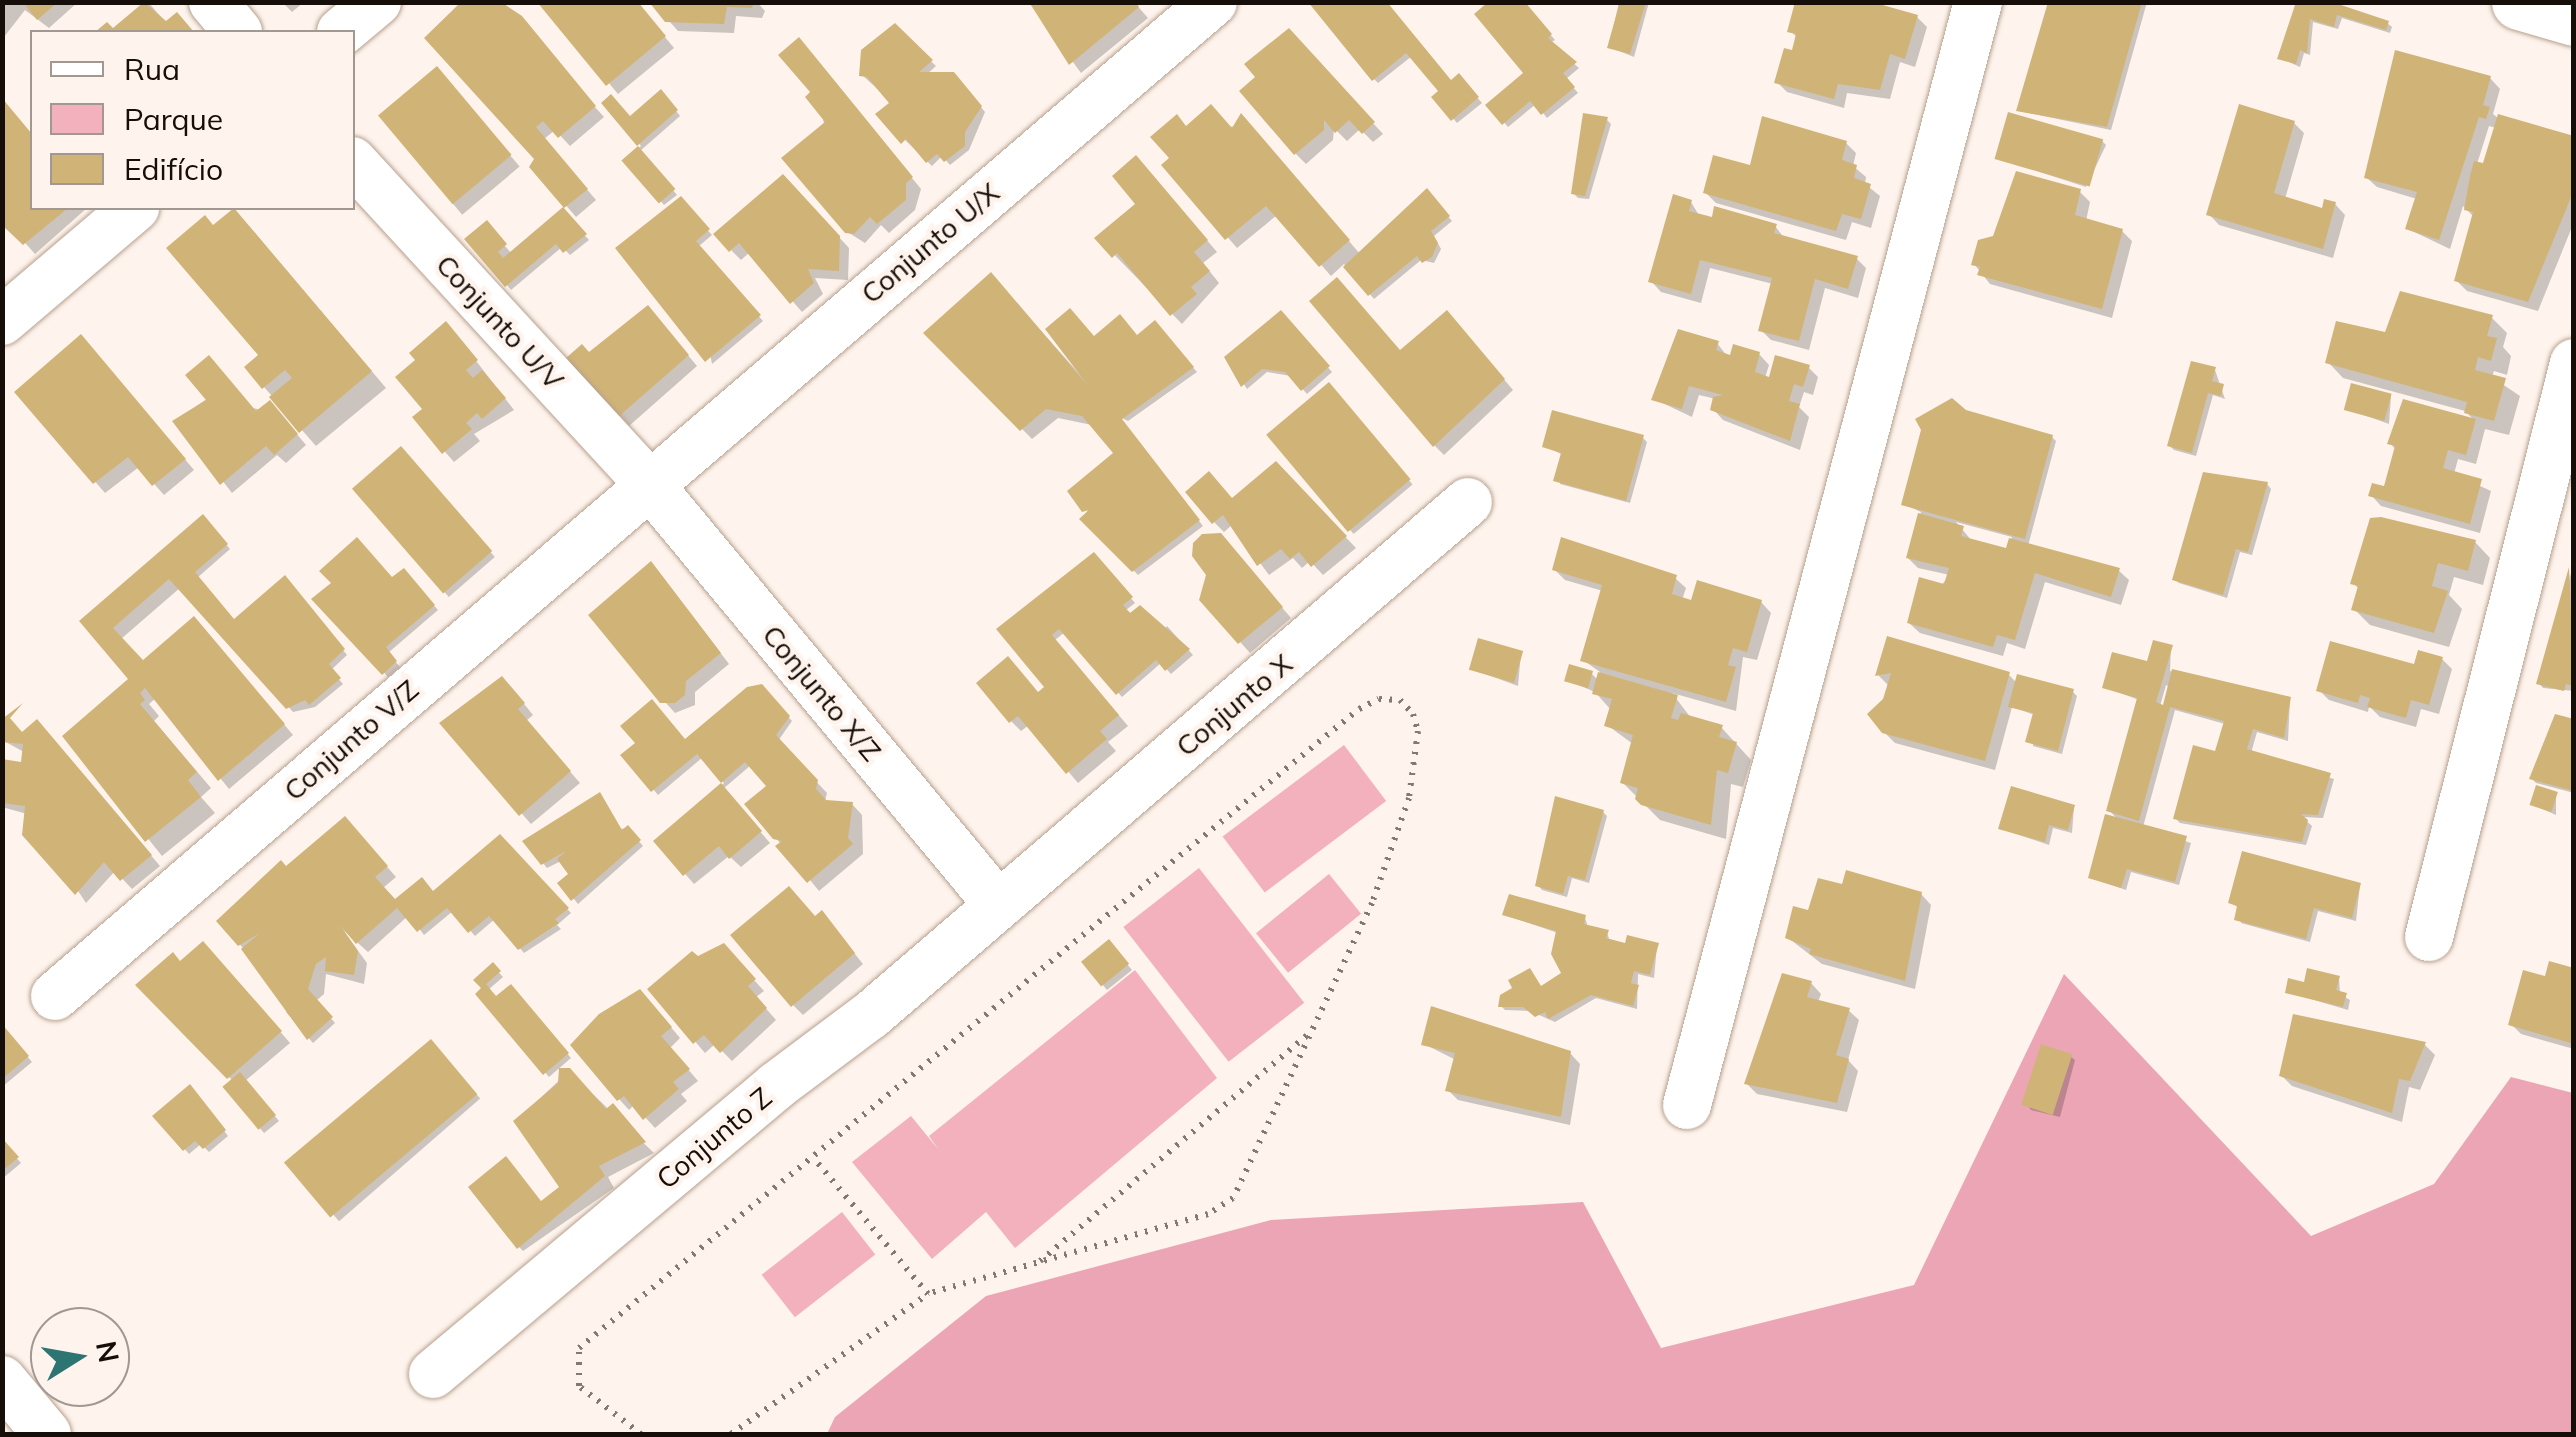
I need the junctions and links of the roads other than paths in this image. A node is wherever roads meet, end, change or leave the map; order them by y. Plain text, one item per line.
1 (213, 2) edge
2 (377, 2) edge
3 (1212, 2) edge
4 (1978, 2) edge
5 (2519, 2) edge
6 (2574, 18) edge
7 (236, 30) edge
8 (343, 30) edge
9 (355, 164) edge
10 (133, 210) edge
11 (2, 321) edge
12 (2574, 363) edge
13 (648, 483) junction
14 (1468, 502) dead end
15 (997, 903) junction
16 (2429, 938) dead end
17 (54, 996) dead end
18 (1687, 1106) dead end
19 (433, 1374) dead end
20 (2, 1380) edge
21 (47, 1434) edge

1 - 7 street
2 - 8 street
3 - 13 street, Conjunto U/X
4 - 18 street
5 - 6 street
9 - 13 street, Conjunto U/V
10 - 11 street
12 - 16 street
13 - 15 street, Conjunto X/Z
13 - 17 street, Conjunto V/Z
14 - 15 street, Conjunto X
15 - 19 street, Conjunto Z
20 - 21 street

